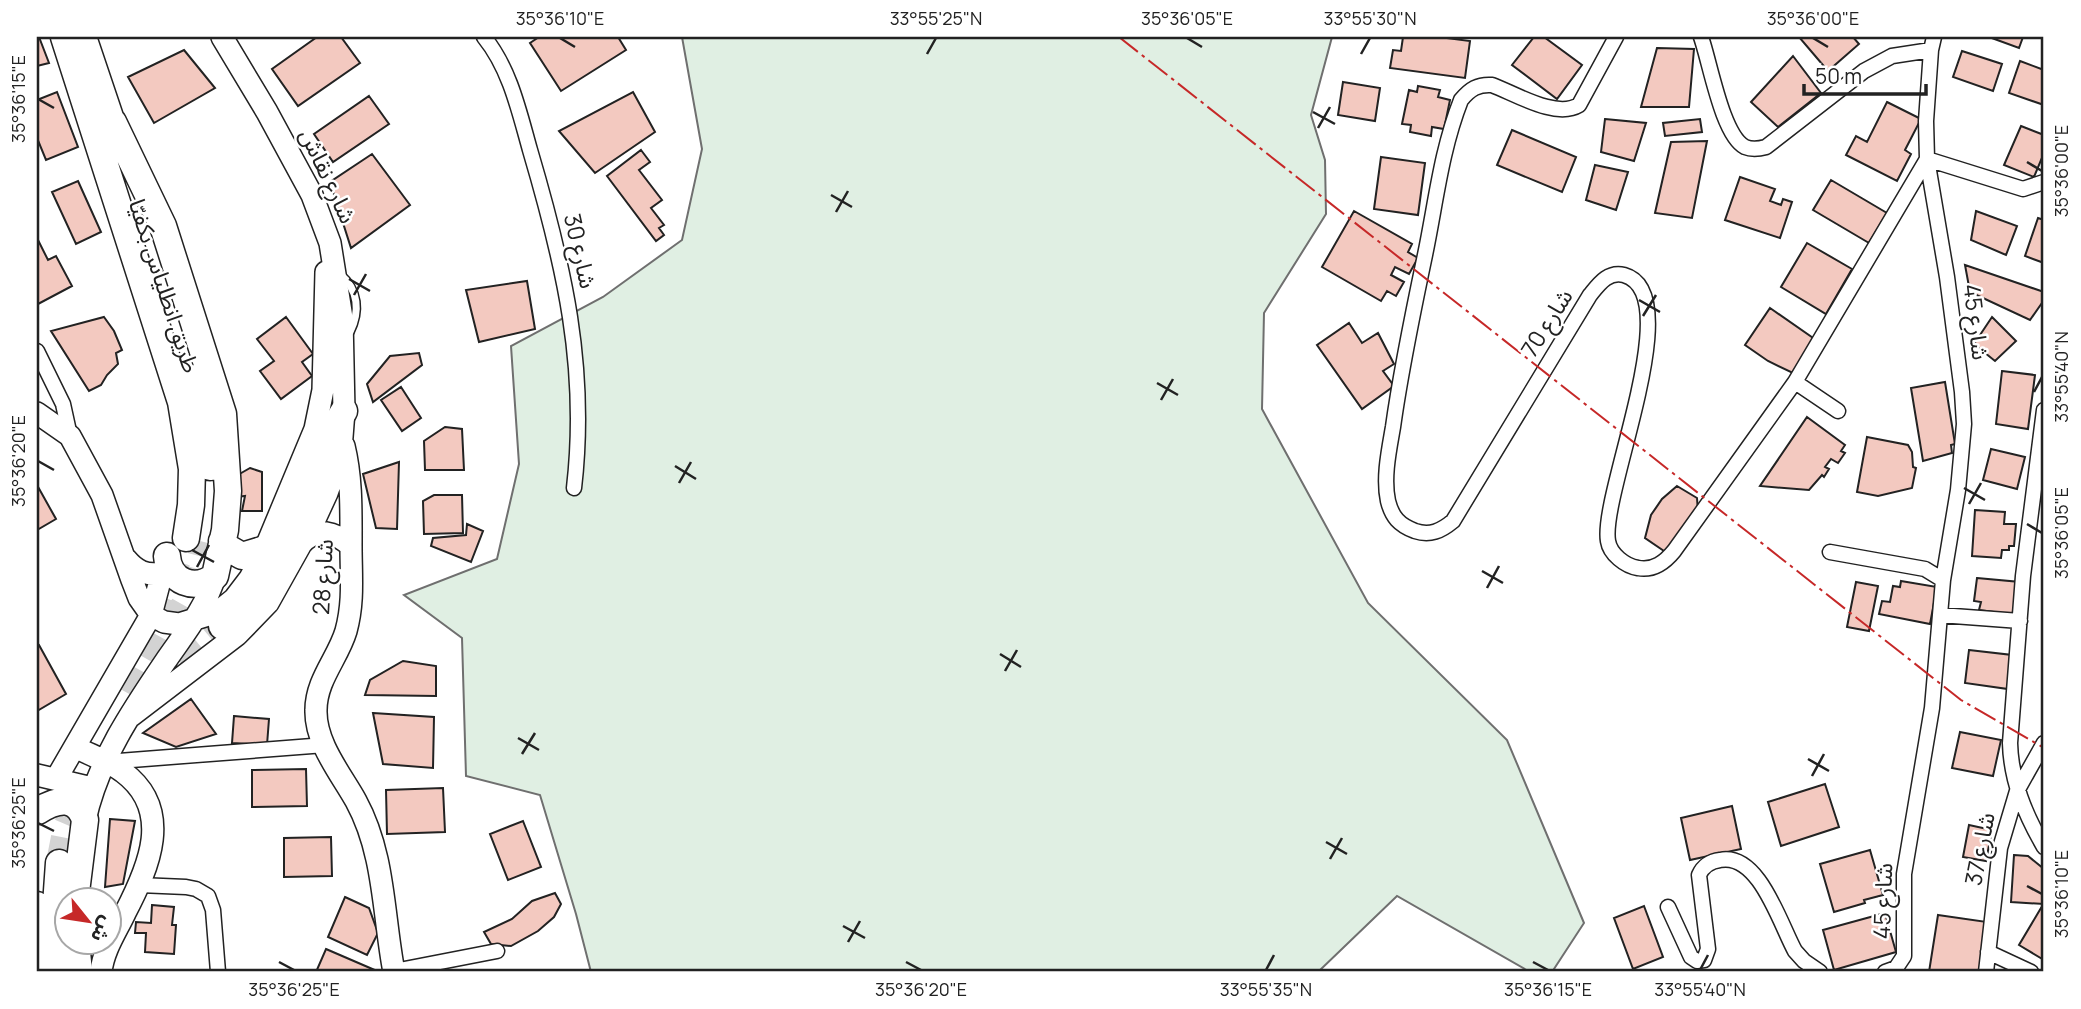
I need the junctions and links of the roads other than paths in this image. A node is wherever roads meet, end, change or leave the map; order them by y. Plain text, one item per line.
1 (64, 37) edge
2 (83, 37) edge
3 (222, 37) edge
4 (484, 37) edge
5 (1616, 37) edge
6 (1701, 37) edge
7 (1932, 44) edge
8 (1927, 159) junction
9 (2044, 182) edge
10 (335, 265) junction
11 (37, 351) edge
12 (1795, 382) junction
13 (2044, 410) edge
14 (1838, 411) dead end
15 (37, 413) edge
16 (343, 424) junction
17 (70, 436) junction
18 (574, 488) dead end
19 (301, 545) junction
20 (351, 545) junction
21 (265, 549) junction
22 (188, 550) junction
23 (1830, 552) dead end
24 (126, 559) junction
25 (215, 576) junction
26 (1943, 580) junction
27 (151, 615) junction
28 (1940, 615) junction
29 (2020, 621) junction
30 (204, 623) junction
31 (208, 657) junction
32 (131, 716) junction
33 (2044, 743) edge
34 (75, 747) junction
35 (327, 749) junction
36 (104, 762) junction
37 (46, 777) edge
38 (92, 788) junction
39 (2017, 791) junction
40 (38, 812) edge
41 (85, 820) junction
42 (2044, 847) edge
43 (139, 885) junction
44 (77, 886) edge
45 (37, 897) edge
46 (37, 905) edge
47 (1668, 907) dead end
48 (497, 951) dead end
49 (1987, 952) junction
50 (42, 972) edge
51 (61, 972) edge
52 (101, 972) edge
53 (218, 972) edge
54 (394, 972) edge
55 (1820, 972) edge
56 (1885, 972) edge
57 (1986, 972) edge
58 (2031, 972) edge

1 - 22 highway
2 - 22 highway, طريق انطلياس بكفيّا
3 - 10 street, شارع نقاش
4 - 18 street, شارع 30
5 - 12 street, شارع 70
6 - 7 street
7 - 8 street, شارع 45
8 - 9 street
8 - 12 street, شارع 70
8 - 26 street, شارع 45
10 - 16 street, شارع نقاش
10 - 21 street
11 - 17 street
12 - 14 street
13 - 29 street
15 - 17 street
16 - 19 street
16 - 20 street, شارع 28
16 - 30 highway
17 - 24 street
19 - 20 street
19 - 31 street
20 - 35 street, شارع 28
21 - 22 highway
21 - 30 street
22 - 24 street
22 - 25 highway
22 - 25 highway
22 - 27 street
23 - 26 street
24 - 27 street
25 - 30 street
26 - 28 street, شارع 45
27 - 30 street
27 - 34 street
28 - 29 street
28 - 56 street, شارع 45
29 - 39 street
30 - 31 street
30 - 32 street
31 - 32 street
32 - 36 street
33 - 39 street, شارع 37
34 - 36 street
34 - 37 street
35 - 36 street
35 - 54 street, شارع 28
36 - 38 street
36 - 43 street
37 - 38 street
37 - 40 highway
38 - 41 street
39 - 42 street
39 - 49 street, شارع 37
40 - 41 highway
41 - 44 highway
43 - 52 street
43 - 53 street
45 - 51 highway
46 - 50 highway
47 - 55 street
48 - 54 street
49 - 57 street, شارع 37
49 - 58 street

